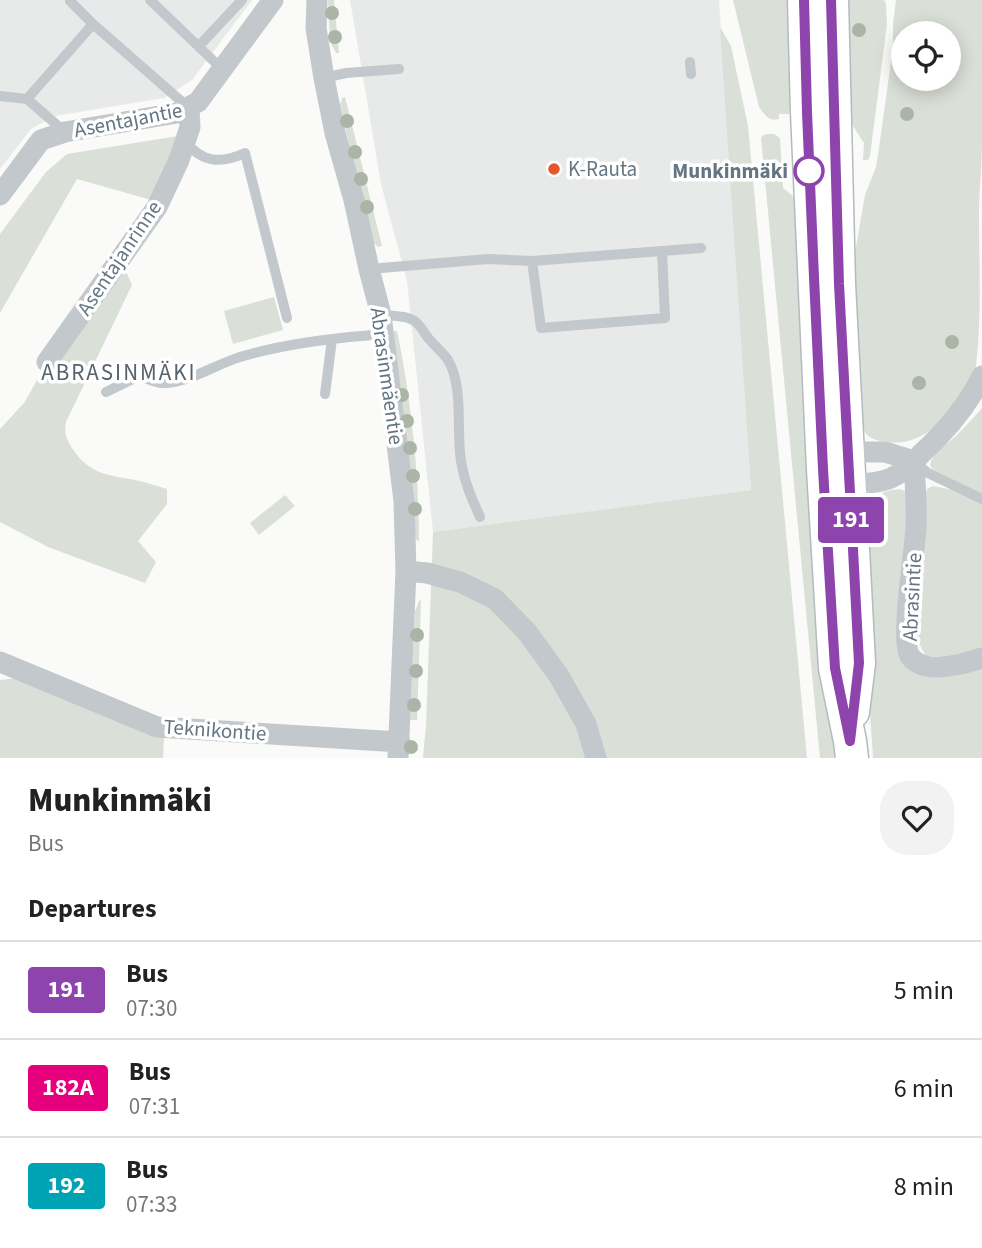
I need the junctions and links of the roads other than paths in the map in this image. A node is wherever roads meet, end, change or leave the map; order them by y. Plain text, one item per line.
1 (150, 0) edge
2 (242, 0) edge
3 (273, 0) edge
4 (317, 0) edge
5 (804, 0) edge
6 (832, 0) edge
7 (69, 1) edge
8 (93, 24) junction
9 (199, 46) junction
10 (690, 62) dead end
11 (222, 69) junction
12 (399, 69) dead end
13 (691, 75) dead end
14 (324, 78) junction
15 (0, 96) edge
16 (27, 99) junction
17 (189, 108) junction
18 (65, 132) junction
19 (185, 141) junction
20 (0, 195) edge
21 (701, 248) dead end
22 (662, 251) junction
23 (532, 261) junction
24 (369, 270) junction
25 (287, 318) dead end
26 (382, 325) junction
27 (332, 339) junction
28 (47, 362) dead end
29 (982, 376) edge
30 (106, 392) dead end
31 (325, 394) dead end
32 (914, 461) junction
33 (840, 469) junction
34 (982, 499) edge
35 (480, 517) dead end
36 (406, 571) junction
37 (982, 658) edge
38 (0, 662) edge
39 (399, 750) edge
40 (851, 750) edge
41 (596, 758) edge

1 - 9 lane
2 - 9 lane
3 - 11 street, Asentajantie
4 - 14 street, Abrasinmäentie
5 - 33 main road
6 - 33 main road
7 - 8 lane
8 - 16 lane
8 - 17 lane
9 - 11 lane
10 - 13 lane
11 - 17 street, Asentajantie
12 - 14 lane
14 - 24 street, Abrasinmäentie
15 - 16 lane
16 - 18 lane
17 - 18 street, Asentajantie
17 - 19 street, Asentajanrinne
18 - 20 street, Asentajantie
19 - 25 lane
19 - 28 street, Asentajanrinne
21 - 22 lane
22 - 23 lane
22 - 23 lane
23 - 24 lane
24 - 26 street, Abrasinmäentie
26 - 27 lane
26 - 35 lane
26 - 36 street, Abrasinmäentie
27 - 30 lane
27 - 31 lane
29 - 32 street
32 - 33 street
32 - 33 street
32 - 34 lane
32 - 37 street, Abrasintie
33 - 40 main road
36 - 39 street, Abrasinmäentie
36 - 41 street
38 - 39 street, Teknikontie

